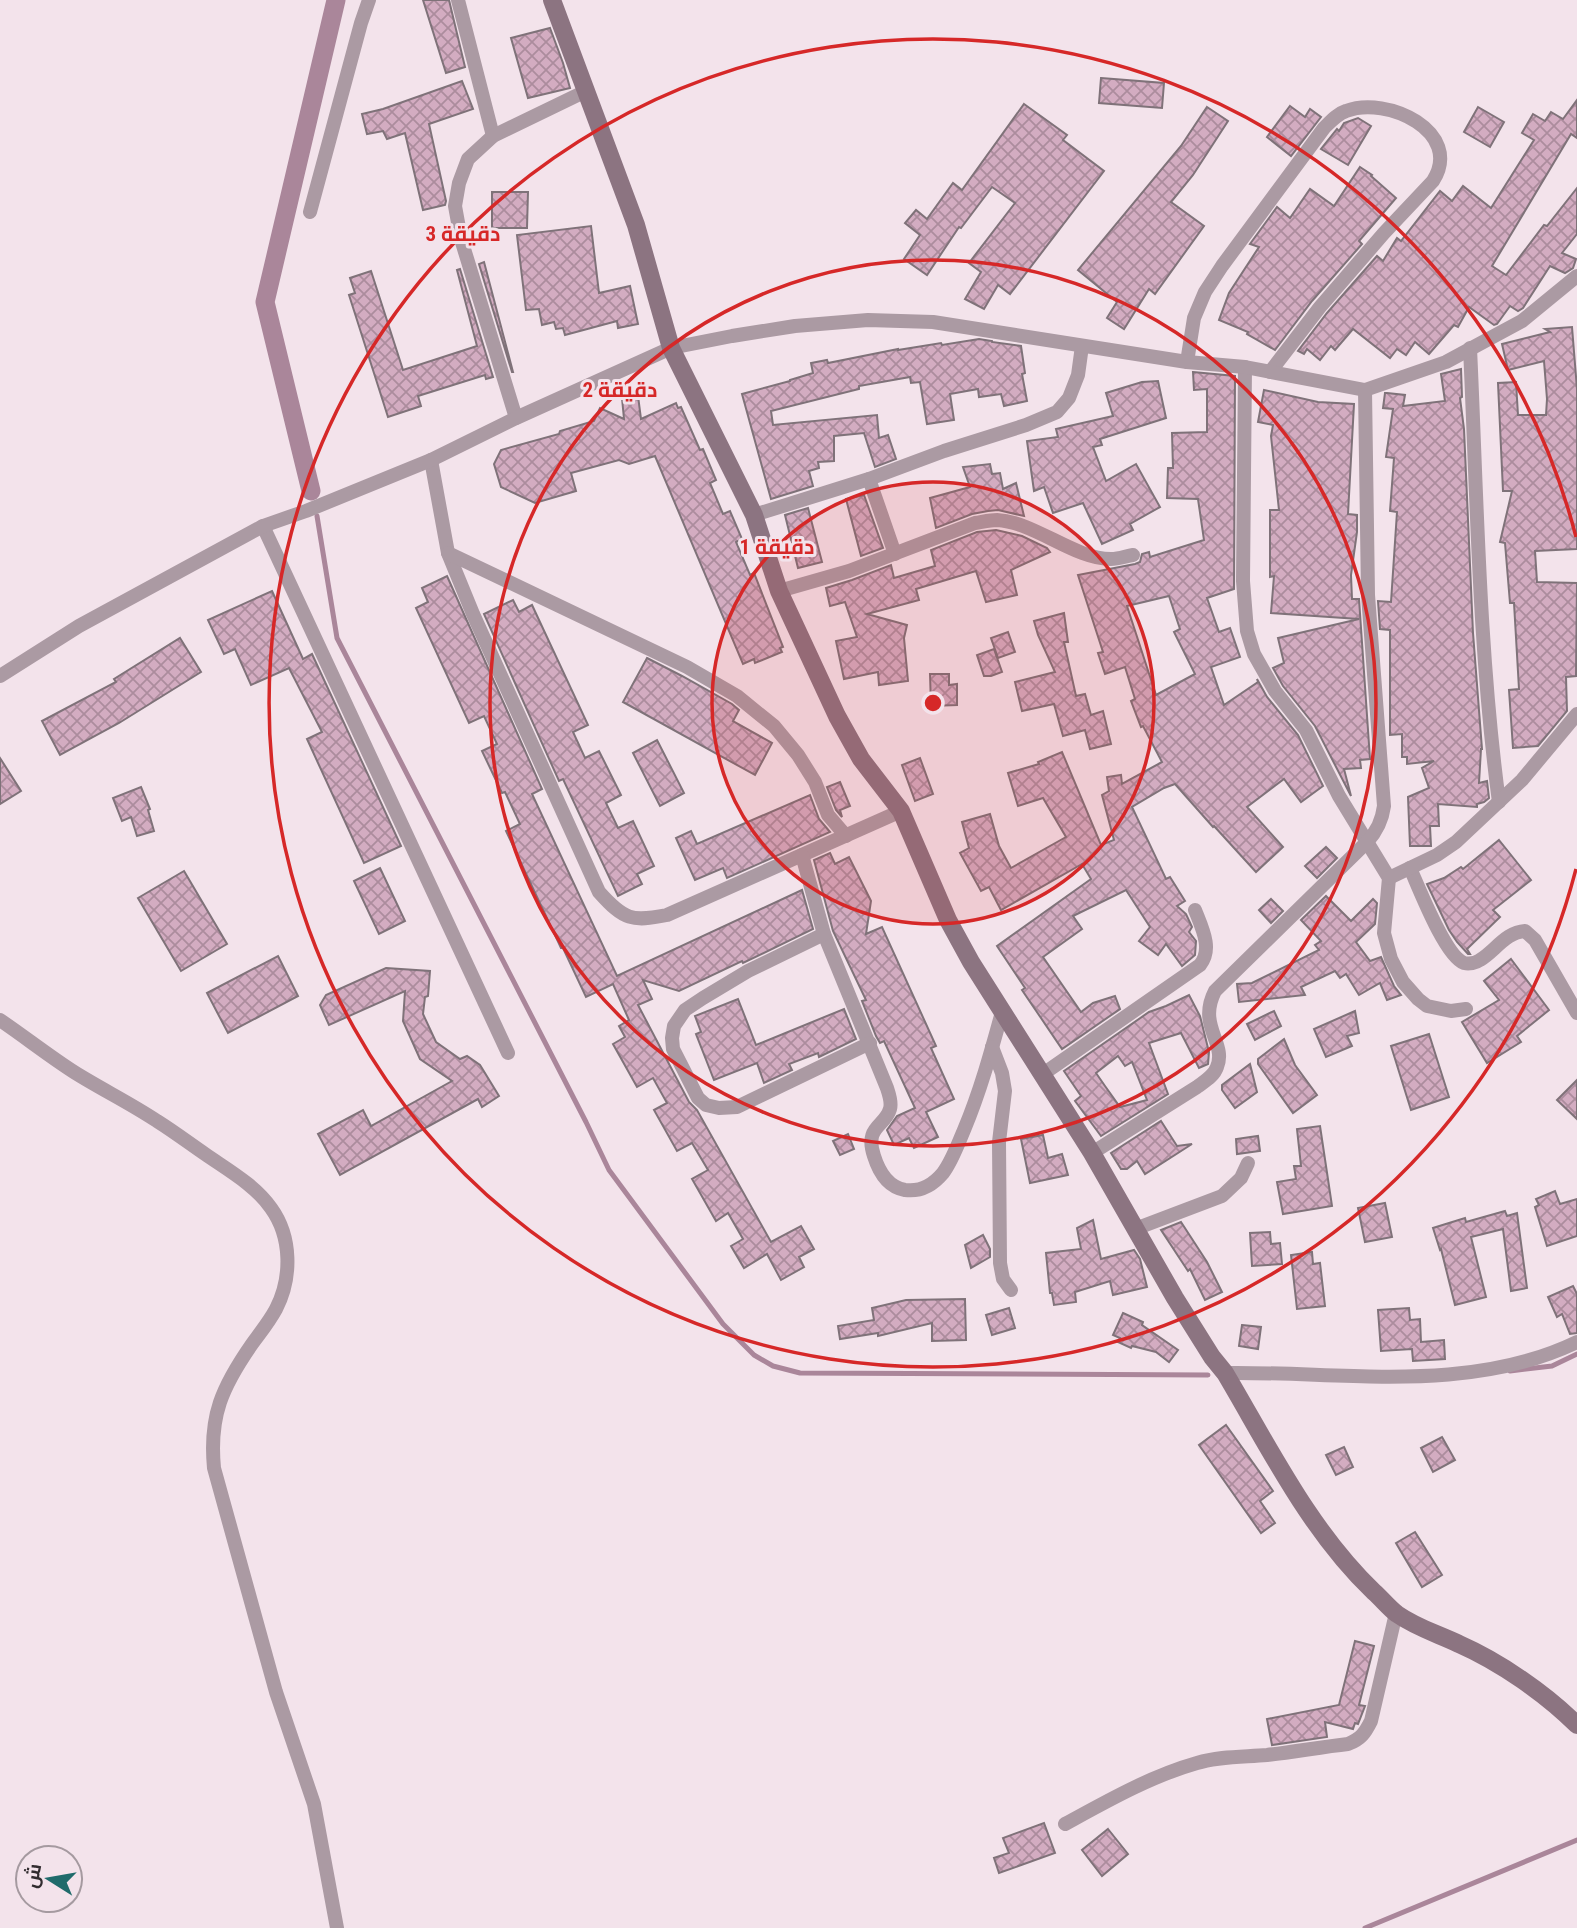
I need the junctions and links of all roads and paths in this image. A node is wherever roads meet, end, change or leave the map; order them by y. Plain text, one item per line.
1 (369, 0) edge
2 (458, 0) edge
3 (552, 0) edge
4 (586, 91) junction
5 (494, 136) junction
6 (310, 212) dead end
7 (1577, 276) edge
8 (1082, 346) junction
9 (671, 348) junction
10 (1470, 348) junction
11 (1187, 362) junction
12 (1245, 367) junction
13 (1270, 372) junction
14 (1365, 390) junction
15 (516, 418) junction
16 (431, 460) junction
17 (869, 480) junction
18 (754, 515) junction
19 (263, 526) junction
20 (448, 553) junction
21 (895, 554) junction
22 (1133, 555) dead end
23 (779, 591) junction
24 (0, 676) edge
25 (1577, 714) edge
26 (1499, 802) junction
27 (901, 811) junction
28 (846, 836) junction
29 (1367, 842) junction
30 (802, 855) junction
31 (1410, 868) junction
32 (1389, 878) junction
33 (1195, 911) dead end
34 (824, 934) junction
35 (1466, 1009) dead end
36 (1002, 1012) junction
37 (1577, 1013) edge
38 (0, 1020) edge
39 (870, 1043) junction
40 (992, 1048) junction
41 (508, 1053) dead end
42 (1043, 1074) junction
43 (1092, 1153) junction
44 (1248, 1163) dead end
45 (1135, 1229) junction
46 (1011, 1290) dead end
47 (1577, 1342) edge
48 (1225, 1373) junction
49 (1396, 1613) junction
50 (1577, 1725) edge
51 (1065, 1824) dead end
52 (337, 1928) edge

1 - 6 street
2 - 5 street
3 - 4 main road
4 - 5 street
4 - 9 main road
5 - 15 street
7 - 10 street
8 - 9 street
8 - 11 street
8 - 17 street
9 - 15 street
9 - 18 main road
10 - 14 street
10 - 26 street
11 - 12 street
11 - 13 street
12 - 13 street
12 - 29 street
13 - 14 street
14 - 29 street
15 - 16 street
16 - 19 street
16 - 20 street
17 - 18 street
17 - 21 street
18 - 23 main road
19 - 24 street
19 - 41 street
20 - 28 street
20 - 30 street
21 - 22 street
21 - 23 street
23 - 27 main road
25 - 26 street
26 - 31 street
27 - 28 street
27 - 36 main road
28 - 30 street
29 - 32 street
29 - 43 street
30 - 34 street
31 - 32 street
31 - 37 street
32 - 35 street
33 - 42 street
34 - 39 street
34 - 39 street
36 - 40 street
36 - 42 main road
38 - 52 street
39 - 40 street
40 - 46 street
42 - 43 main road
43 - 45 main road
44 - 45 street
45 - 48 main road
47 - 48 street
48 - 49 main road
49 - 50 main road
49 - 51 street

